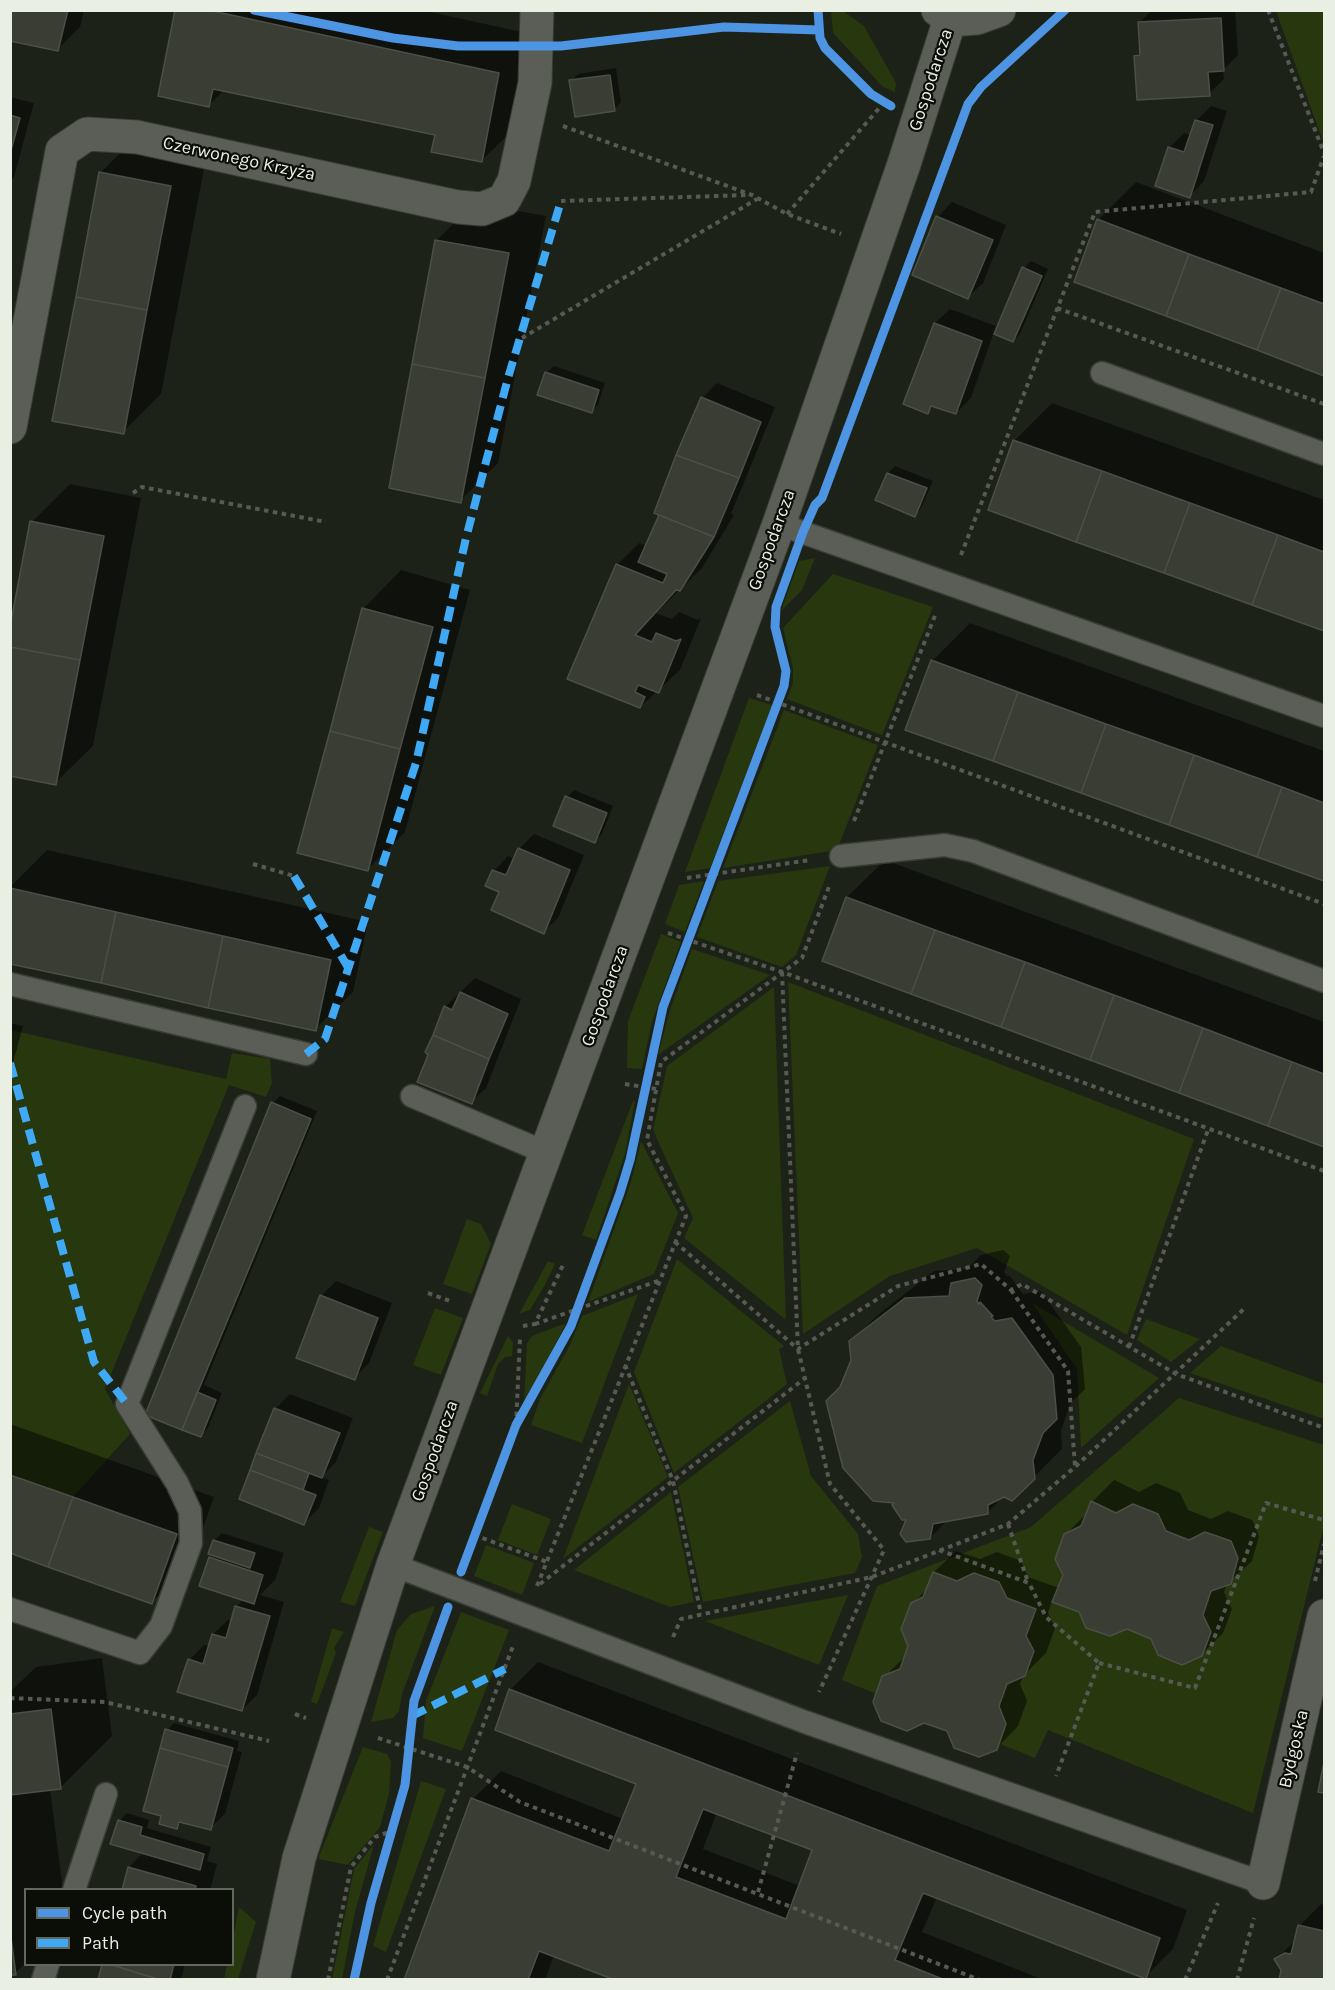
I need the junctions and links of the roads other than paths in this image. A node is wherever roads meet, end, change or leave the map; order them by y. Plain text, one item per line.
1 (537, 10) edge
2 (999, 10) edge
3 (945, 13) edge
4 (23, 289) edge
5 (1102, 373) dead end
6 (10, 427) edge
7 (1324, 454) edge
8 (779, 524) junction
9 (1324, 716) edge
10 (841, 856) road end
11 (1324, 981) edge
12 (10, 984) edge
13 (306, 1054) dead end
14 (412, 1096) dead end
15 (245, 1106) dead end
16 (547, 1153) junction
17 (393, 1565) junction
18 (10, 1609) edge
19 (1324, 1616) edge
20 (106, 1794) dead end
21 (1263, 1883) joint
22 (75, 1888) edge
23 (273, 1980) edge

1 - 4 street, Czerwonego Krzyża
2 - 3 street
3 - 8 street, Gospodarcza
4 - 6 street, Czerwonego Krzyża
5 - 7 lane
8 - 9 lane
8 - 16 street, Gospodarcza
10 - 11 lane
12 - 13 lane
14 - 16 lane
15 - 18 lane
16 - 17 street, Gospodarcza
17 - 21 lane
17 - 23 street, Gospodarcza
19 - 21 street, Bydgoska
20 - 22 lane

